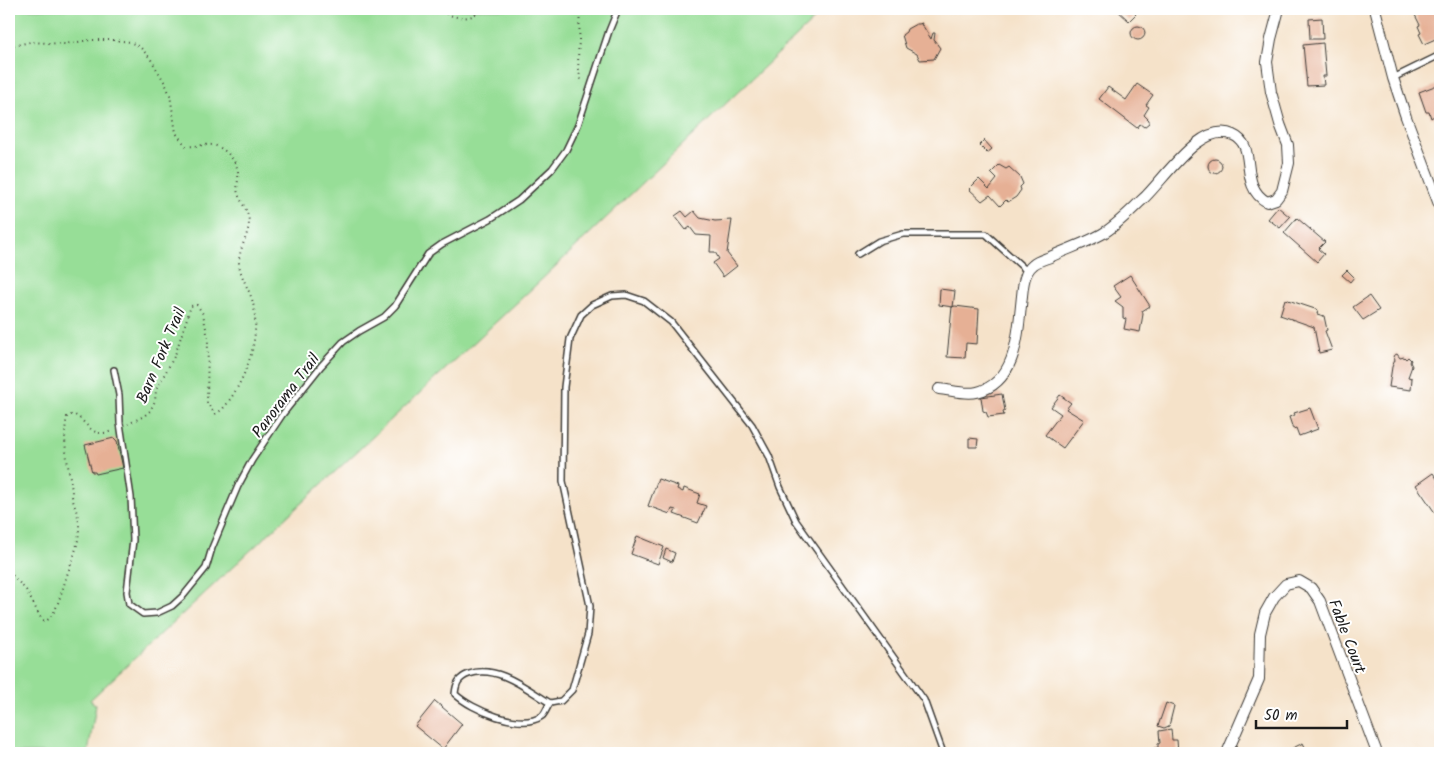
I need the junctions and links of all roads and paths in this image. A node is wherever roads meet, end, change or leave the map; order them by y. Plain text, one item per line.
1 (444, 9) edge
2 (481, 9) edge
3 (580, 9) edge
4 (618, 9) edge
5 (1279, 9) edge
6 (1375, 9) edge
7 (9, 47) edge
8 (1440, 55) edge
9 (1393, 78) junction
10 (587, 100) junction
11 (1440, 207) edge
12 (858, 254) dead end
13 (1028, 272) junction
14 (114, 370) dead end
15 (939, 389) dead end
16 (121, 428) junction
17 (9, 566) edge
18 (550, 703) junction
19 (943, 753) edge
20 (1227, 753) edge
21 (1377, 753) edge

1 - 2 path
3 - 10 path
4 - 10 lane
5 - 13 street
6 - 9 street
7 - 16 path, Barn Fork Trail
8 - 9 lane
9 - 11 street
10 - 16 lane, Panorama Trail
12 - 13 lane
13 - 15 street
14 - 16 lane, Panorama Trail
16 - 17 path
18 - 18 lane
18 - 19 lane
20 - 21 street, Fable Court

